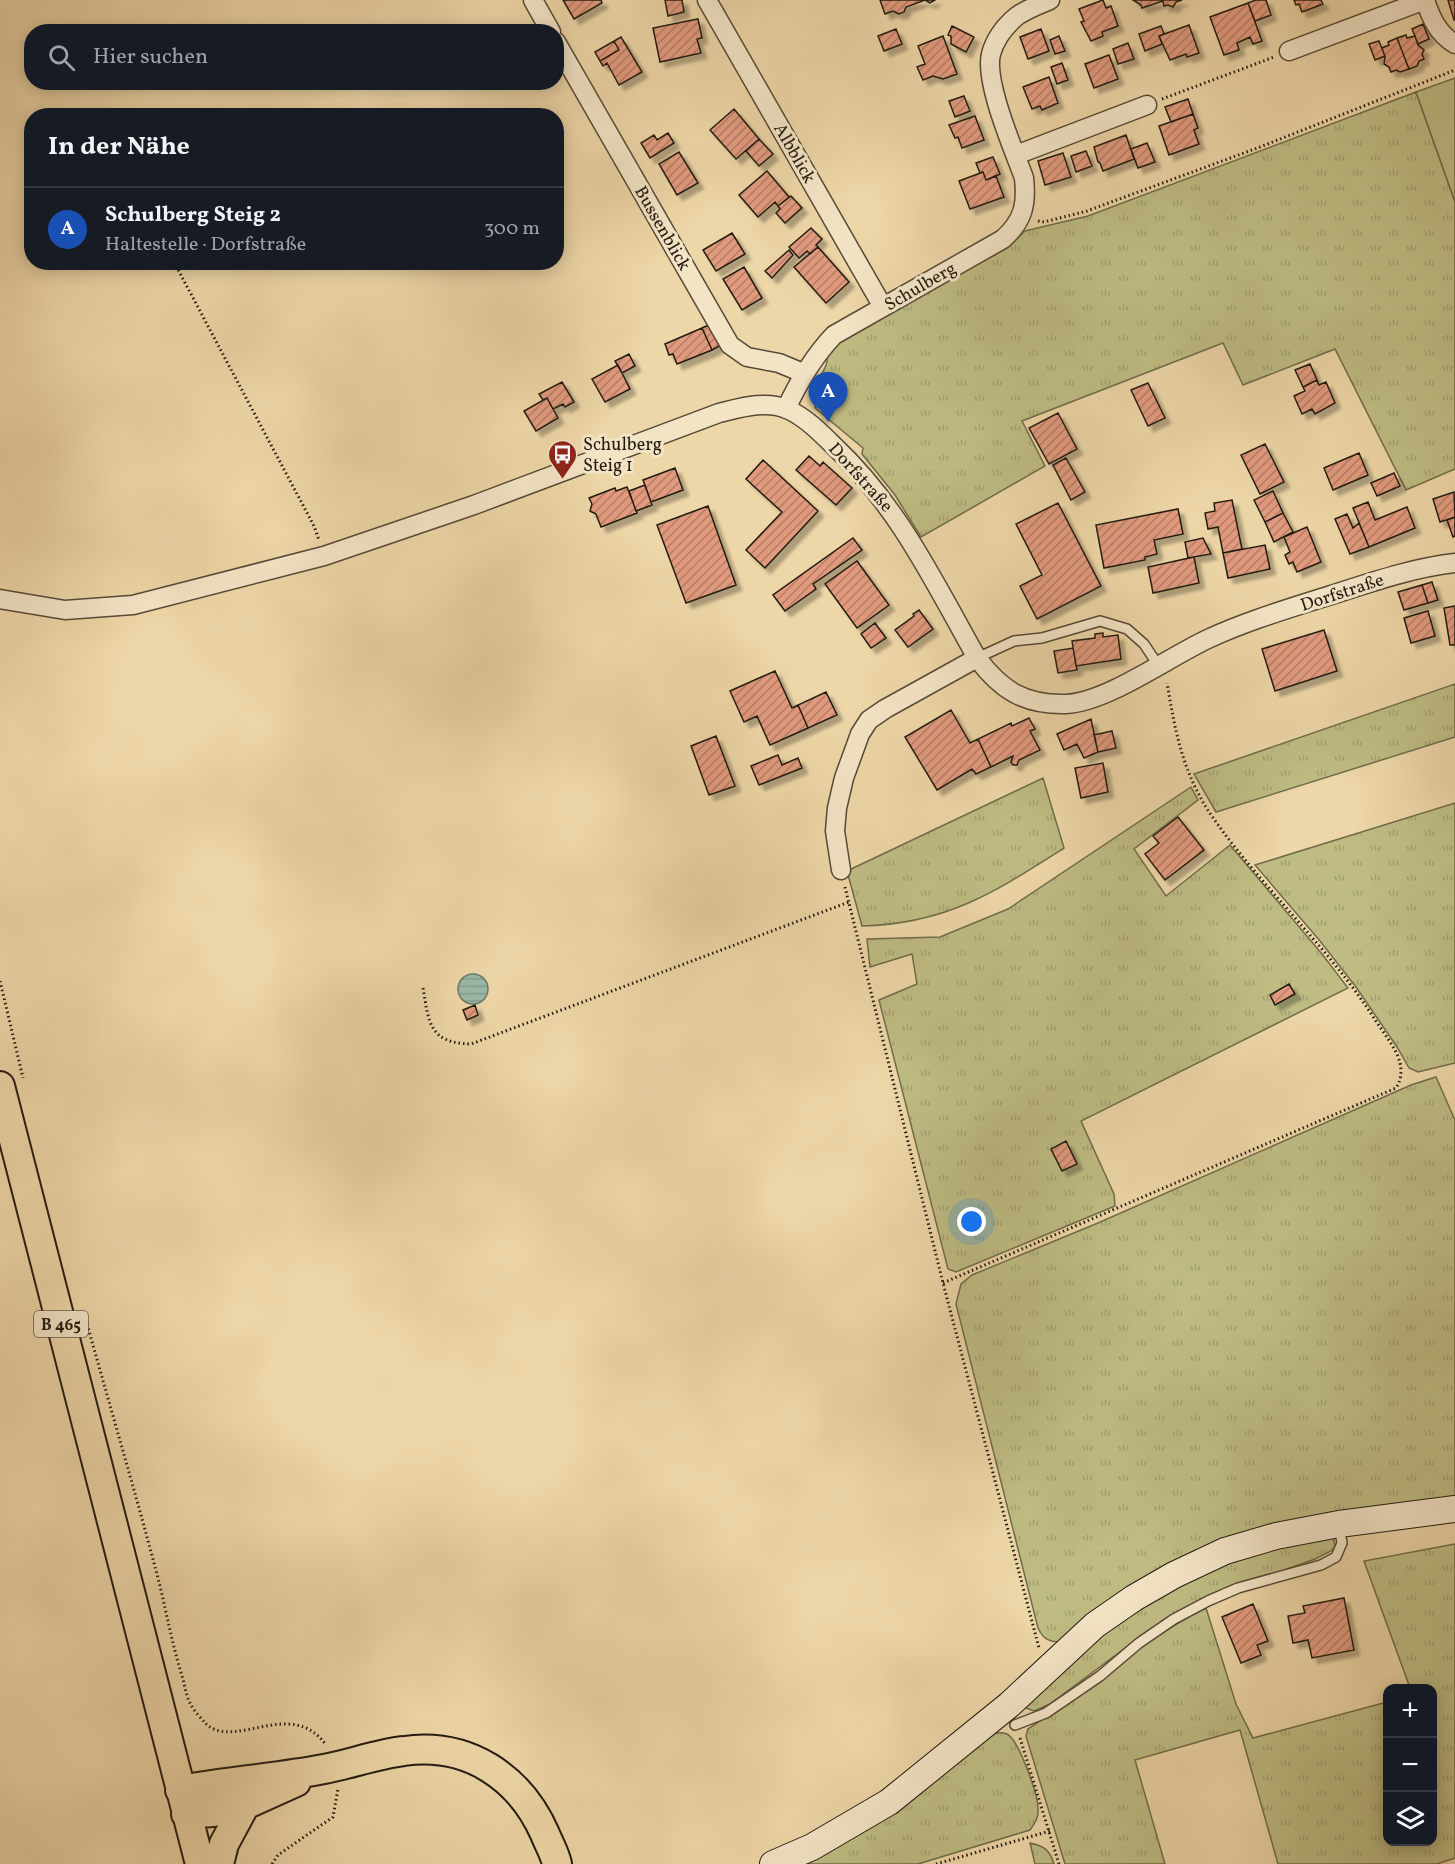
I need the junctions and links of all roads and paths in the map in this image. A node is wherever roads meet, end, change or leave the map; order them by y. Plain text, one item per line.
1 (533, 0) edge
2 (707, 0) edge
3 (1050, 0) edge
4 (546, 24) edge
5 (1455, 44) edge
6 (1289, 51) joint
7 (564, 56) edge
8 (1455, 70) edge
9 (1147, 105) joint
10 (1016, 155) junction
11 (1021, 218) junction
12 (178, 270) edge
13 (883, 307) junction
14 (803, 374) junction
15 (786, 409) junction
16 (314, 526) dead end
17 (1455, 563) edge
18 (0, 598) edge
19 (977, 658) junction
20 (1158, 665) junction
21 (841, 870) joint
22 (849, 902) junction
23 (0, 981) edge
24 (423, 988) dead end
25 (12, 1084) edge
26 (943, 1283) junction
27 (84, 1312) dead end
28 (1455, 1509) edge
29 (1339, 1524) junction
30 (1045, 1670) junction
31 (1015, 1725) joint
32 (329, 1768) junction
33 (183, 1802) junction
34 (245, 1805) junction
35 (1050, 1832) junction
36 (200, 1864) edge
37 (219, 1864) edge
38 (272, 1864) edge
39 (557, 1864) edge
40 (773, 1864) edge
41 (936, 1864) edge
42 (1059, 1864) edge

1 - 4 street
2 - 13 street, Albblick
3 - 10 street
5 - 6 street
6 - 9 path
7 - 14 street, Bussenblick
8 - 11 path
9 - 10 street
10 - 11 street
11 - 13 street, Schulberg
12 - 16 path
13 - 14 street, Schulberg
14 - 15 street, Schulberg
15 - 18 street, Dorfstraße
15 - 19 street, Dorfstraße
17 - 20 street, Dorfstraße
19 - 20 lane
19 - 20 street, Dorfstraße
19 - 21 street
20 - 26 path
21 - 22 path
22 - 24 path
22 - 26 path
23 - 25 path
25 - 33 main road, B 465
26 - 30 path
27 - 32 path
28 - 29 street
29 - 30 street
29 - 31 lane
30 - 40 street
31 - 35 path
32 - 33 main road
32 - 34 main road
32 - 38 path
32 - 39 main road
33 - 34 main road
33 - 36 main road, B 465
34 - 37 main road
35 - 41 path
35 - 42 path

